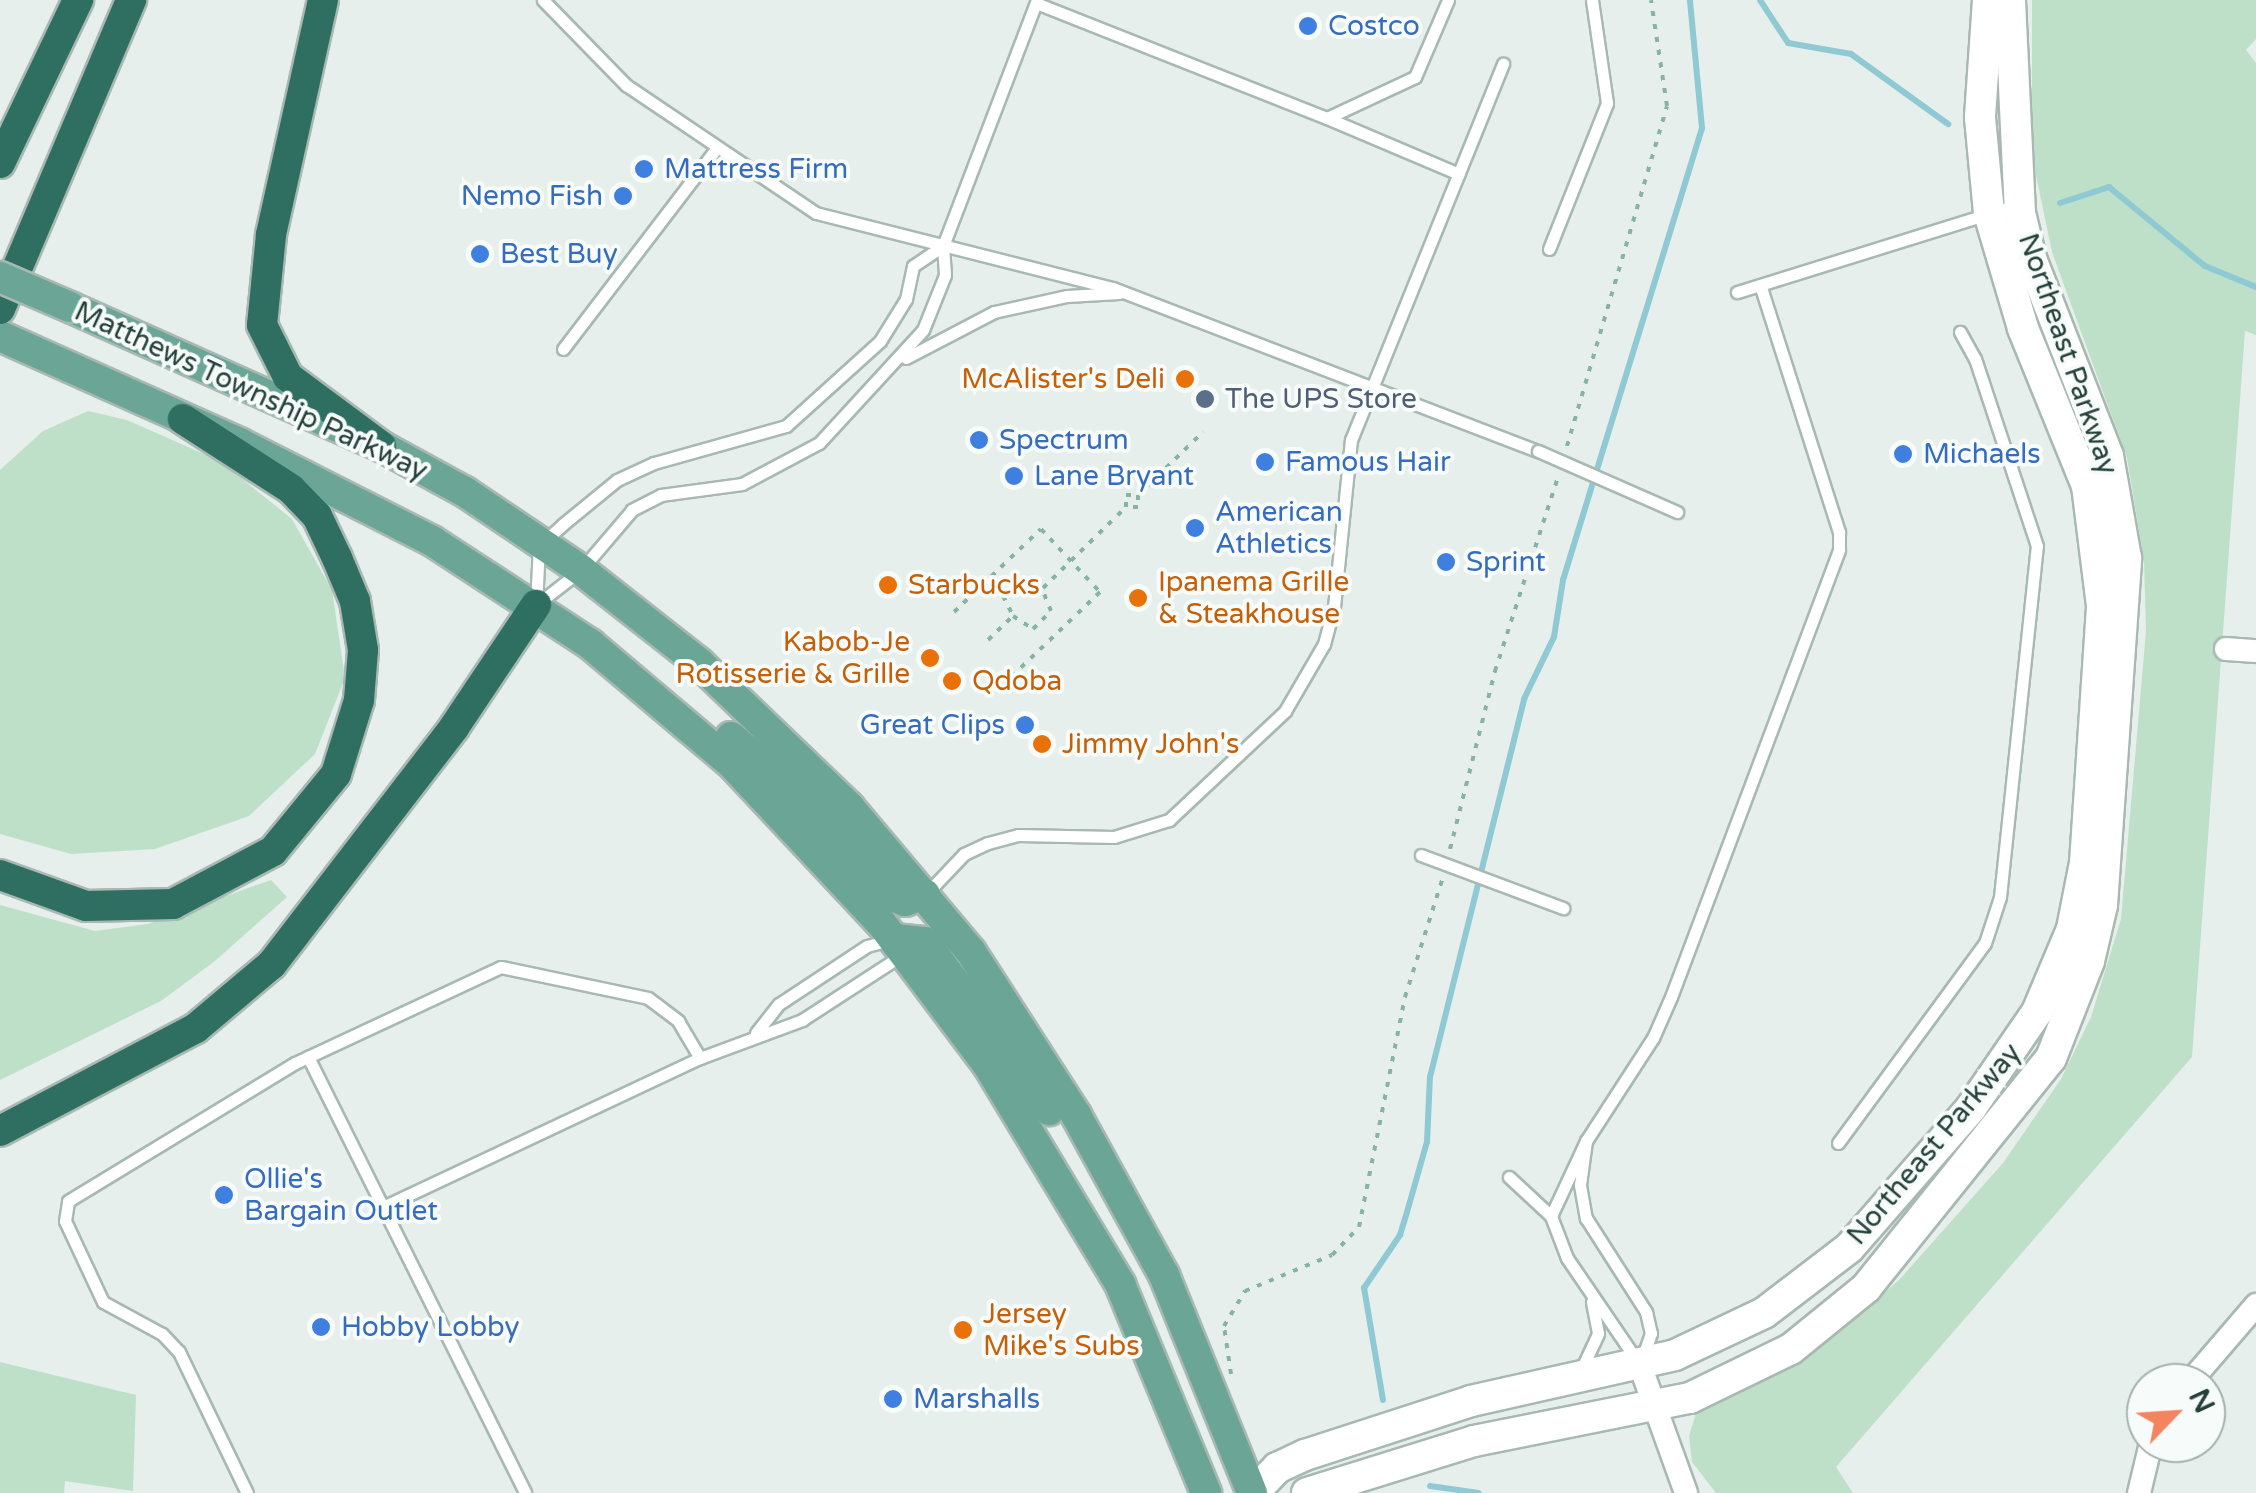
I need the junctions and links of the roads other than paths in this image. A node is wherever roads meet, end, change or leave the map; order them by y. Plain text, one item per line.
1 (78, 0) edge
2 (132, 0) edge
3 (323, 0) edge
4 (542, 0) edge
5 (1448, 0) edge
6 (1592, 0) edge
7 (1988, 0) edge
8 (2010, 0) edge
9 (1037, 1) edge
10 (1503, 64) dead end
11 (1326, 118) junction
12 (716, 149) junction
13 (0, 164) edge
14 (1459, 174) junction
15 (2019, 204) junction
16 (1988, 213) junction
17 (942, 246) junction
18 (1549, 250) dead end
19 (0, 277) edge
20 (1760, 285) junction
21 (1737, 292) dead end
22 (1128, 293) junction
23 (0, 308) edge
24 (1960, 332) dead end
25 (0, 336) edge
26 (563, 349) dead end
27 (902, 360) junction
28 (1373, 386) junction
29 (183, 419) junction
30 (381, 446) junction
31 (1677, 512) dead end
32 (539, 546) junction
33 (581, 570) junction
34 (536, 605) junction
35 (2226, 649) dead end
36 (2256, 651) edge
37 (666, 704) junction
38 (1421, 855) dead end
39 (0, 875) edge
40 (926, 894) junction
41 (1562, 908) dead end
42 (900, 946) junction
43 (756, 1033) junction
44 (308, 1057) junction
45 (700, 1058) junction
46 (0, 1131) edge
47 (1586, 1141) junction
48 (1838, 1142) dead end
49 (1109, 1174) junction
50 (1509, 1177) dead end
51 (383, 1207) junction
52 (1550, 1216) junction
53 (1588, 1288) junction
54 (2256, 1305) edge
55 (2207, 1363) edge
56 (1640, 1364) junction
57 (1568, 1379) junction
58 (1652, 1406) junction
59 (2146, 1463) edge
60 (248, 1493) edge
61 (524, 1493) edge
62 (1206, 1493) edge
63 (1252, 1493) edge
64 (1307, 1493) edge
65 (1686, 1493) edge
66 (2139, 1493) edge

1 - 13 highway
2 - 23 highway
3 - 30 highway
4 - 12 lane
5 - 11 lane
6 - 18 lane
7 - 16 street, Northeast Parkway
8 - 15 street, Northeast Parkway
9 - 11 lane
9 - 17 lane
10 - 14 lane
11 - 14 lane
12 - 17 lane
12 - 26 lane
14 - 28 lane
15 - 16 lane
15 - 58 street, Northeast Parkway
16 - 20 lane
16 - 56 street, Northeast Parkway
17 - 22 lane
17 - 27 lane
17 - 32 lane
19 - 30 main road, Matthews Township Parkway, bridge
20 - 21 lane
20 - 47 lane
22 - 27 lane
22 - 28 lane
24 - 48 lane
25 - 29 main road, Matthews Township Parkway
27 - 33 lane
28 - 31 lane, bridge
28 - 40 lane
29 - 34 main road, Matthews Township Parkway
29 - 39 highway
30 - 32 main road, Matthews Township Parkway
32 - 33 main road, Matthews Township Parkway
32 - 34 lane
33 - 34 lane
33 - 40 main road, Matthews Township Parkway
34 - 37 main road, Matthews Township Parkway
34 - 46 highway
35 - 36 street
37 - 40 main road
37 - 42 main road, Matthews Township Parkway
38 - 41 lane, bridge
40 - 49 main road, Matthews Township Parkway
42 - 43 lane
42 - 43 lane
42 - 49 main road
42 - 62 main road, Matthews Township Parkway
43 - 45 lane
44 - 45 lane
44 - 51 lane
44 - 60 lane
45 - 51 lane
47 - 52 lane
47 - 56 lane
49 - 63 main road, Matthews Township Parkway
50 - 52 lane
51 - 61 lane
52 - 53 lane
53 - 56 lane
53 - 57 lane
54 - 55 street
56 - 57 street, Northeast Parkway
56 - 58 street
57 - 63 street, Northeast Parkway
58 - 64 street, Northeast Parkway
58 - 65 street
59 - 66 street

